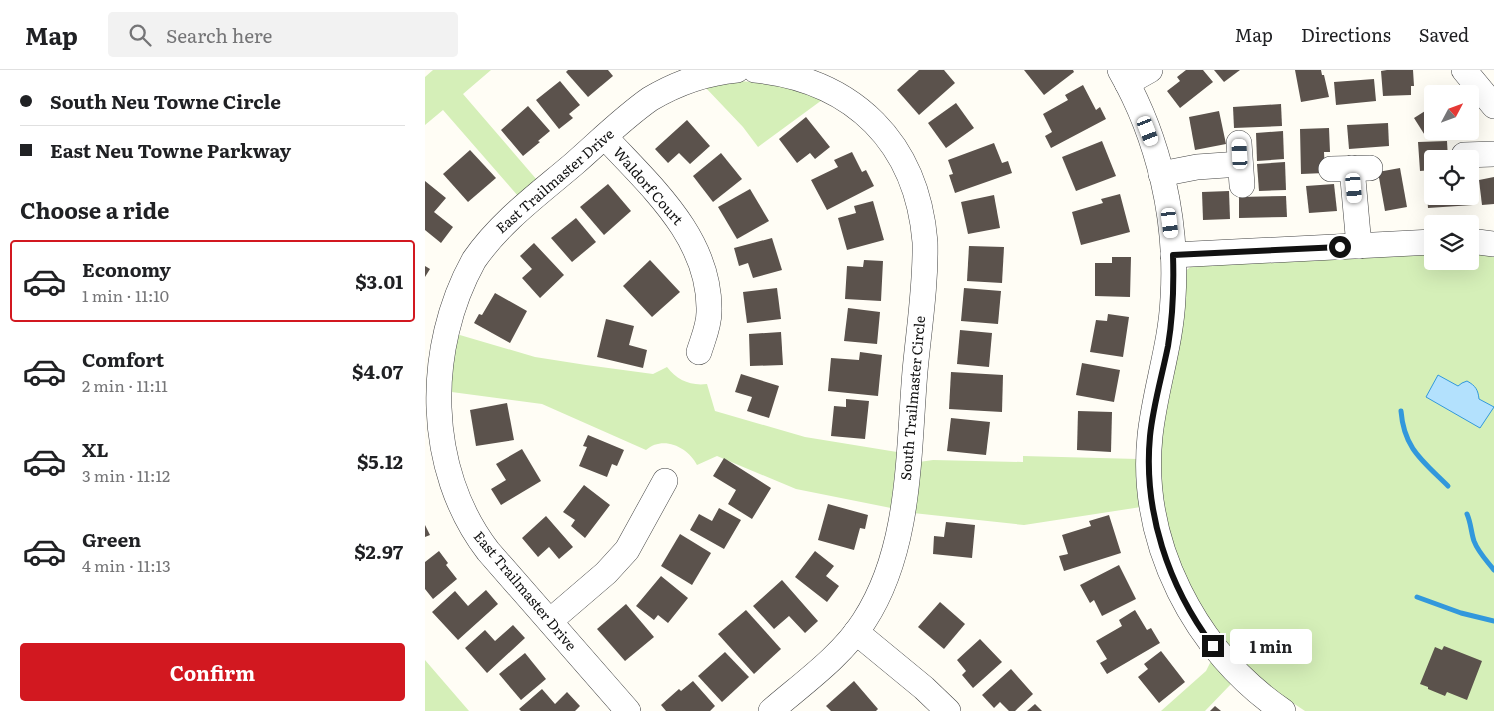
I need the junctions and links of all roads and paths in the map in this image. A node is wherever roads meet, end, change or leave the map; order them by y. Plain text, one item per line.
1 (737, 70) edge
2 (755, 70) edge
3 (1150, 70) edge
4 (1464, 70) edge
5 (818, 77) edge
6 (1123, 77) edge
7 (1494, 106) edge
8 (605, 137) junction
9 (1479, 152) edge
10 (1494, 154) edge
11 (1241, 164) dead end
12 (1351, 168) dead end
13 (1161, 174) junction
14 (1424, 242) edge
15 (1479, 242) edge
16 (1494, 244) edge
17 (1359, 246) junction
18 (1173, 255) junction
19 (699, 352) dead end
20 (665, 481) dead end
21 (550, 622) junction
22 (856, 632) junction
23 (628, 711) edge
24 (771, 711) edge
25 (948, 711) edge
26 (1283, 711) edge

1 - 8 street, East Trailmaster Drive
2 - 5 street
3 - 6 street
4 - 7 street
5 - 22 street, South Trailmaster Circle
6 - 13 street
8 - 19 street, Waldorf Court
8 - 21 street, East Trailmaster Drive
9 - 10 street
11 - 13 street
12 - 17 street
13 - 18 street
14 - 17 street
15 - 16 street
17 - 18 street
18 - 26 street
20 - 21 street
21 - 23 street, East Trailmaster Drive
22 - 24 street, South Trailmaster Circle
22 - 25 street

